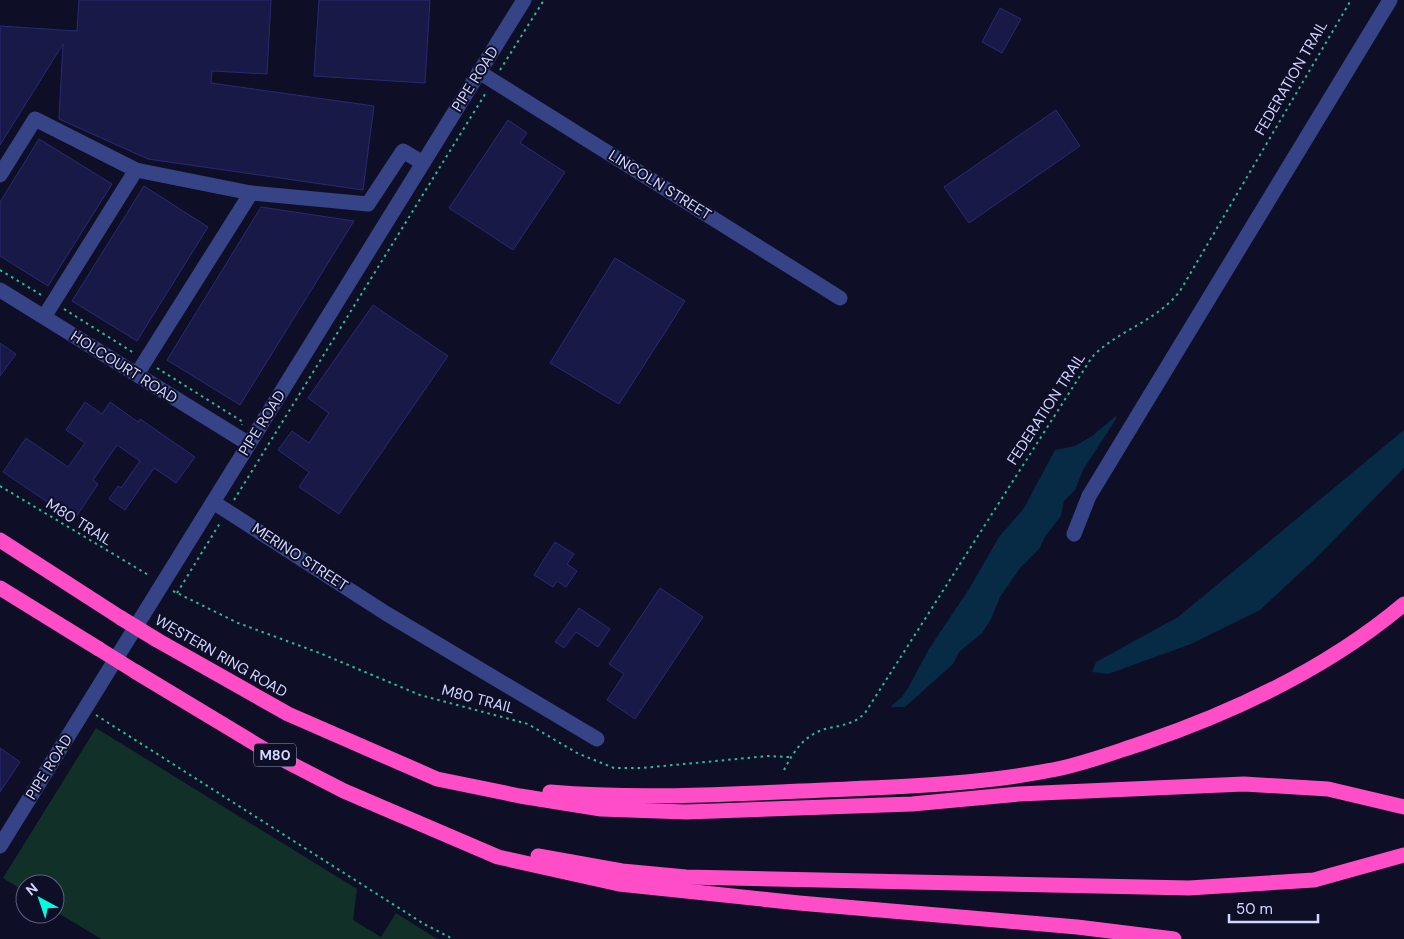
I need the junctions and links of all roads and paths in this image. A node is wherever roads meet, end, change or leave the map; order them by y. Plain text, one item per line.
1 (524, 0) edge
2 (544, 0) edge
3 (1350, 0) edge
4 (1390, 0) edge
5 (480, 72) junction
6 (494, 81) junction
7 (423, 162) junction
8 (136, 170) junction
9 (0, 175) edge
10 (251, 193) junction
11 (368, 204) junction
12 (395, 210) junction
13 (0, 270) edge
14 (0, 290) edge
15 (840, 298) dead end
16 (52, 302) junction
17 (44, 317) junction
18 (145, 360) junction
19 (136, 374) junction
20 (235, 435) junction
21 (249, 444) junction
22 (0, 486) edge
23 (213, 502) junction
24 (228, 510) junction
25 (1074, 534) dead end
26 (0, 540) edge
27 (147, 575) dead end
28 (0, 588) edge
29 (171, 589) dead end
30 (177, 593) junction
31 (1404, 604) edge
32 (86, 708) junction
33 (597, 739) dead end
34 (790, 757) junction
35 (784, 770) dead end
36 (437, 779) junction
37 (1404, 807) edge
38 (421, 823) junction
39 (0, 846) edge
40 (1404, 855) edge
41 (453, 939) edge
42 (1174, 939) edge

1 - 5 street, PIPE ROAD
2 - 6 path
3 - 34 path, FEDERATION TRAIL
4 - 25 street
5 - 6 street, LINCOLN STREET
5 - 7 street, PIPE ROAD
6 - 15 street, LINCOLN STREET
6 - 24 path
7 - 11 street
7 - 12 street, PIPE ROAD
8 - 9 street
8 - 10 street
8 - 16 street
10 - 11 street
10 - 18 street
11 - 12 street
12 - 21 street, PIPE ROAD
13 - 16 path
14 - 17 street, HOLCOURT ROAD
16 - 17 street
16 - 18 path
17 - 19 street, HOLCOURT ROAD
18 - 19 street
18 - 20 path
19 - 20 street, HOLCOURT ROAD
20 - 21 street, HOLCOURT ROAD
21 - 23 street, PIPE ROAD
22 - 27 path, M80 TRAIL
23 - 24 street, MERINO STREET
23 - 32 street, PIPE ROAD
24 - 30 path
24 - 33 street, MERINO STREET
26 - 36 highway, WESTERN RING ROAD, bridge
28 - 38 highway, M80, bridge
29 - 30 path, M80 TRAIL
30 - 34 path, M80 TRAIL
31 - 36 highway
32 - 39 street, PIPE ROAD
32 - 41 path
34 - 35 path, FEDERATION TRAIL
36 - 37 highway
38 - 40 highway
38 - 42 highway

